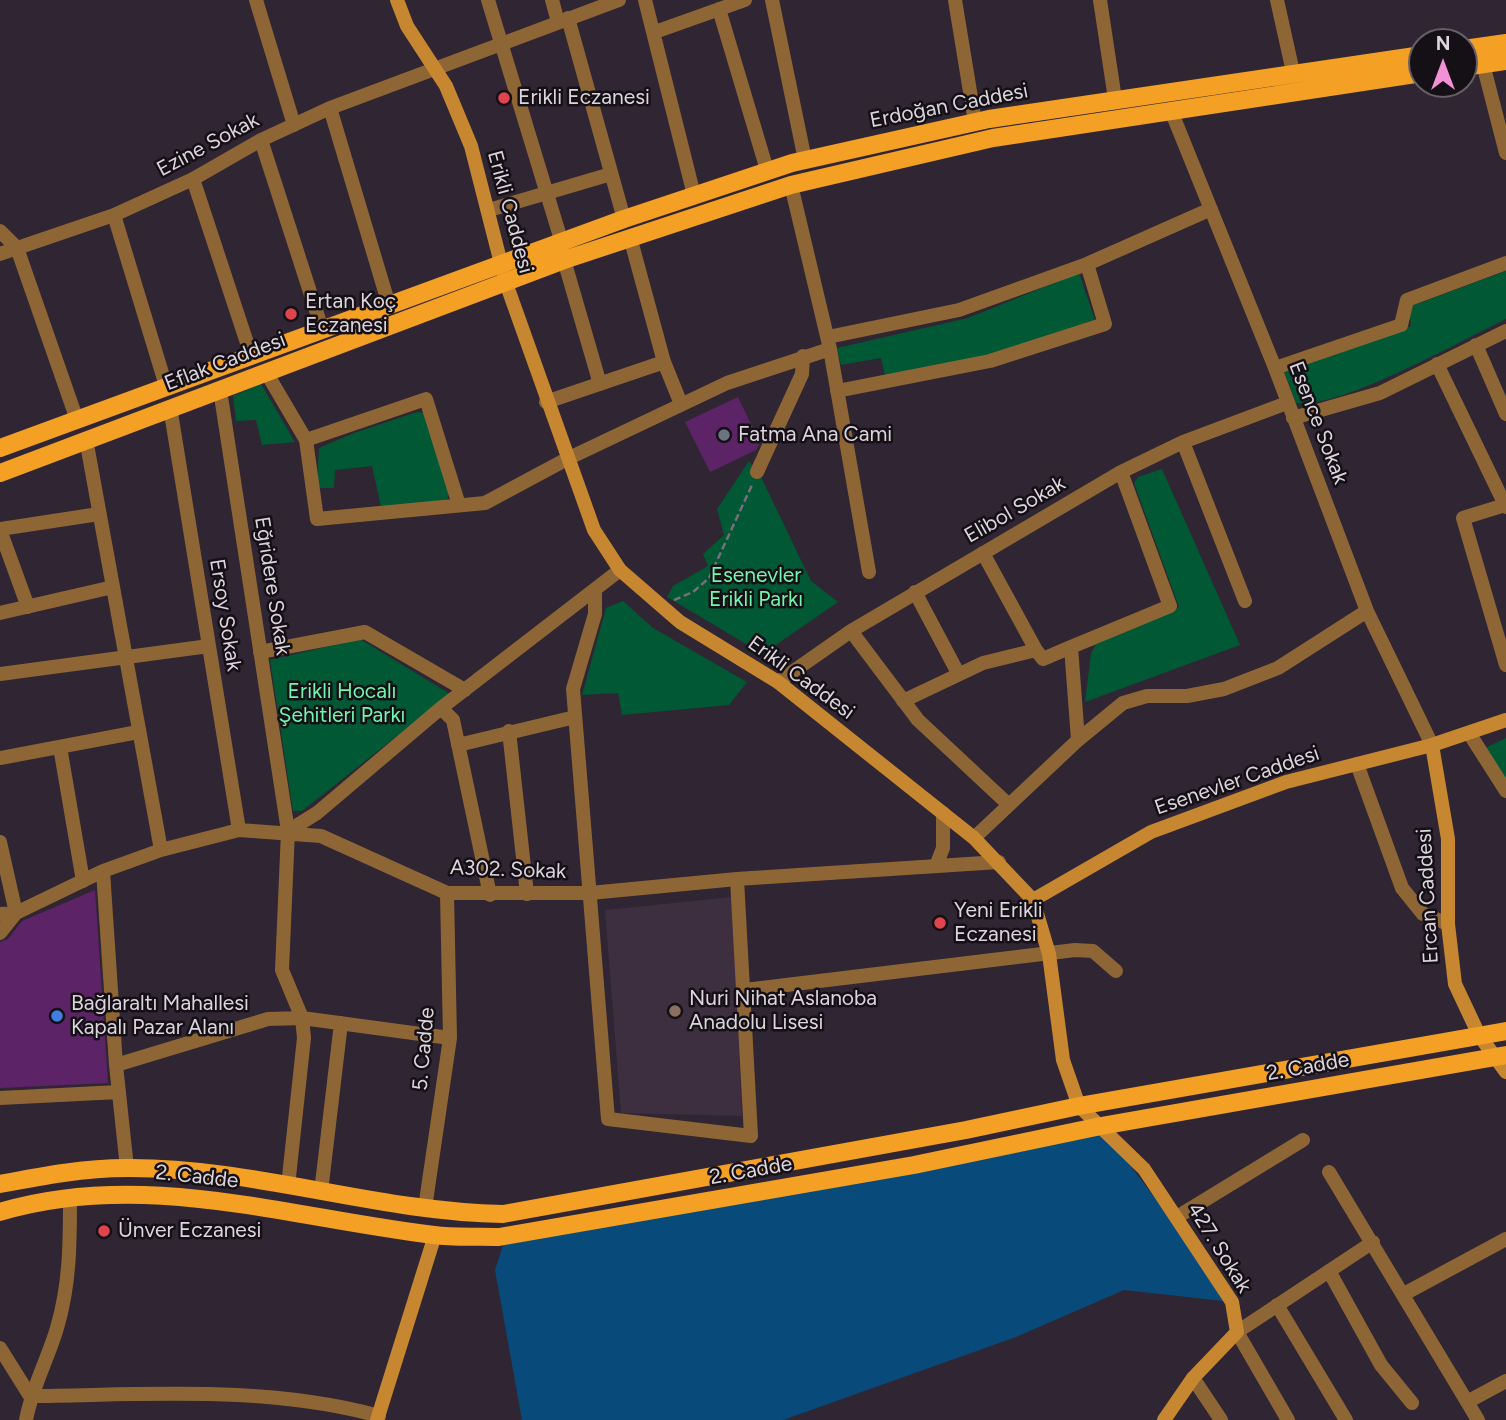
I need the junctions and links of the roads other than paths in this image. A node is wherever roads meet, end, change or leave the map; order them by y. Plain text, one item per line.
1 (256, 0) edge
2 (397, 0) edge
3 (488, 0) edge
4 (552, 0) edge
5 (619, 0) edge
6 (645, 0) edge
7 (745, 0) edge
8 (772, 0) edge
9 (955, 0) edge
10 (1100, 0) edge
11 (1277, 0) edge
12 (719, 9) junction
13 (563, 20) junction
14 (655, 32) junction
15 (1506, 43) edge
16 (500, 44) junction
17 (1478, 47) edge
18 (1408, 57) edge
19 (1506, 61) edge
20 (1483, 64) junction
21 (1478, 65) edge
22 (433, 67) junction
23 (1293, 72) junction
24 (1408, 76) edge
25 (1115, 99) junction
26 (330, 108) junction
27 (1172, 113) junction
28 (975, 122) junction
29 (294, 125) junction
30 (261, 140) junction
31 (1506, 153) edge
32 (805, 160) junction
33 (767, 170) junction
34 (611, 174) junction
35 (193, 179) junction
36 (791, 186) junction
37 (545, 195) junction
38 (694, 195) junction
39 (1211, 209) junction
40 (489, 210) junction
41 (114, 215) junction
42 (624, 219) junction
43 (0, 231) edge
44 (630, 237) junction
45 (17, 248) junction
46 (563, 252) junction
47 (0, 254) edge
48 (1506, 262) edge
49 (501, 264) junction
50 (1087, 264) junction
51 (506, 283) junction
52 (389, 305) junction
53 (322, 329) junction
54 (1506, 331) edge
55 (829, 343) junction
56 (1476, 345) junction
57 (251, 355) junction
58 (803, 356) junction
59 (664, 362) junction
60 (1437, 364) junction
61 (1275, 368) junction
62 (266, 372) junction
63 (600, 384) junction
64 (166, 386) junction
65 (220, 390) junction
66 (837, 391) junction
67 (546, 402) junction
68 (1287, 403) junction
69 (681, 404) junction
70 (170, 407) junction
71 (1506, 414) edge
72 (1293, 418) junction
73 (77, 420) junction
74 (86, 439) junction
75 (306, 440) junction
76 (1183, 442) junction
77 (0, 448) edge
78 (567, 459) junction
79 (757, 472) road end
80 (1121, 472) junction
81 (0, 473) edge
82 (459, 505) junction
83 (1505, 506) edge
84 (99, 514) junction
85 (0, 530) edge
86 (983, 553) junction
87 (620, 570) junction
88 (869, 572) dead end
89 (113, 587) junction
90 (594, 590) junction
91 (915, 592) junction
92 (1245, 601) dead end
93 (28, 607) junction
94 (1367, 611) junction
95 (0, 613) edge
96 (851, 631) junction
97 (209, 646) junction
98 (1071, 647) junction
99 (1036, 650) junction
100 (260, 652) junction
101 (126, 658) junction
102 (1506, 665) edge
103 (958, 673) junction
104 (0, 674) edge
105 (778, 682) junction
106 (465, 690) junction
107 (903, 701) junction
108 (441, 708) junction
109 (575, 717) junction
110 (1506, 720) edge
111 (509, 731) junction
112 (138, 732) junction
113 (1469, 733) junction
114 (1078, 740) junction
115 (458, 745) junction
116 (1432, 746) junction
117 (60, 747) junction
118 (0, 758) edge
119 (1357, 764) junction
120 (1506, 791) edge
121 (1009, 805) junction
122 (943, 813) junction
123 (239, 830) junction
124 (288, 831) junction
125 (974, 838) junction
126 (0, 842) edge
127 (161, 850) junction
128 (999, 862) junction
129 (936, 866) junction
130 (103, 872) junction
131 (737, 879) junction
132 (83, 881) junction
133 (447, 893) junction
134 (590, 893) junction
135 (527, 894) junction
136 (490, 895) junction
137 (1033, 900) junction
138 (16, 913) junction
139 (0, 914) edge
140 (1448, 924) junction
141 (0, 933) edge
142 (1049, 954) junction
143 (1116, 971) dead end
144 (745, 990) junction
145 (302, 1018) junction
146 (341, 1023) junction
147 (1506, 1031) edge
148 (1479, 1035) junction
149 (450, 1038) junction
150 (1501, 1056) edge
151 (116, 1065) junction
152 (1506, 1072) edge
153 (119, 1092) junction
154 (0, 1098) edge
155 (1080, 1106) junction
156 (1101, 1126) junction
157 (1303, 1140) dead end
158 (127, 1168) junction
159 (1329, 1172) dead end
160 (0, 1184) edge
161 (288, 1186) junction
162 (321, 1192) junction
163 (70, 1198) junction
164 (425, 1208) junction
165 (0, 1212) edge
166 (1177, 1217) junction
167 (435, 1235) junction
168 (1506, 1239) edge
169 (1373, 1242) junction
170 (1329, 1271) junction
171 (1404, 1294) junction
172 (1277, 1306) junction
173 (1237, 1332) junction
174 (0, 1348) edge
175 (1193, 1378) junction
176 (1506, 1381) edge
177 (30, 1396) junction
178 (1467, 1402) junction
179 (1412, 1403) dead end
180 (378, 1418) edge
181 (26, 1420) edge
182 (1164, 1420) edge
183 (1221, 1420) edge
184 (1288, 1420) edge
185 (1346, 1420) edge
186 (1478, 1420) edge

1 - 29 street
2 - 22 main road, Erikli Caddesi
3 - 16 street
4 - 13 street
5 - 13 street, Ezine Sokak
6 - 14 street
7 - 12 street
8 - 32 street
9 - 28 street
10 - 25 street
11 - 23 street
12 - 14 street
12 - 33 street
13 - 16 street, Ezine Sokak
13 - 34 street
14 - 38 street
15 - 17 main road
16 - 22 street, Ezine Sokak
16 - 37 street
18 - 23 main road, Erdoğan Caddesi
19 - 20 main road
20 - 21 main road
20 - 31 street
22 - 26 street, Ezine Sokak
22 - 40 main road, Erikli Caddesi
23 - 25 main road, Erdoğan Caddesi
24 - 27 main road, Erdoğan Caddesi
25 - 28 main road, Erdoğan Caddesi
26 - 29 street, Ezine Sokak
26 - 52 street
27 - 36 main road, Erdoğan Caddesi
27 - 39 street, Esence Sokak
28 - 32 main road, Erdoğan Caddesi
29 - 30 street, Ezine Sokak
30 - 35 street, Ezine Sokak
30 - 53 street
32 - 33 main road, Erdoğan Caddesi
33 - 38 main road, Erdoğan Caddesi
34 - 37 street
34 - 42 street
35 - 41 street, Ezine Sokak
35 - 57 street
36 - 44 main road, Erdoğan Caddesi
36 - 55 street
37 - 40 street
37 - 46 street
38 - 42 main road, Erdoğan Caddesi
39 - 50 street
39 - 61 street, Esence Sokak
40 - 49 main road, Erikli Caddesi
41 - 45 street, Ezine Sokak
41 - 64 street
42 - 46 main road, Erdoğan Caddesi
43 - 45 street
44 - 46 main road, Erdoğan Caddesi
44 - 59 street
45 - 47 street, Ezine Sokak
45 - 73 street
46 - 49 main road, Erdoğan Caddesi
46 - 51 main road, Erdoğan Caddesi
46 - 63 street
48 - 61 street
49 - 51 main road, Erikli Caddesi
49 - 52 main road, Eflak Caddesi
50 - 55 street
50 - 66 street
51 - 62 main road, Eflak Caddesi
51 - 67 main road, Erikli Caddesi
52 - 53 main road, Eflak Caddesi
53 - 57 main road, Eflak Caddesi
54 - 56 street
55 - 58 street
55 - 66 street
56 - 60 street
56 - 71 street
57 - 64 main road, Eflak Caddesi
58 - 69 street
58 - 79 street
59 - 63 street
59 - 69 street
60 - 72 street
60 - 83 street
61 - 68 street, Esence Sokak
62 - 65 main road, Eflak Caddesi
62 - 75 street
63 - 67 street
64 - 73 main road, Eflak Caddesi
65 - 70 main road, Eflak Caddesi
65 - 100 street, Eğridere Sokak
66 - 88 street
67 - 78 main road, Erikli Caddesi
68 - 72 street, Esence Sokak
68 - 76 street, Elibol Sokak
69 - 78 street
70 - 74 main road, Eflak Caddesi
70 - 97 street, Ersoy Sokak
72 - 94 street, Esence Sokak
73 - 77 main road, Eflak Caddesi
74 - 81 main road, Eflak Caddesi
74 - 84 street
75 - 82 street
75 - 82 street
76 - 80 street, Elibol Sokak
76 - 92 street
78 - 82 street
78 - 87 main road, Erikli Caddesi
80 - 86 street, Elibol Sokak
80 - 98 street
83 - 102 street
84 - 85 street
84 - 89 street
85 - 93 street
86 - 91 street, Elibol Sokak
86 - 99 street
87 - 90 street
87 - 105 main road, Erikli Caddesi
89 - 93 street
89 - 101 street
90 - 106 street
90 - 109 street
91 - 96 street, Elibol Sokak
91 - 103 street
93 - 95 street
94 - 114 street
94 - 116 street, Esence Sokak
96 - 105 street, Elibol Sokak
96 - 107 street
97 - 101 street
97 - 123 street, Ersoy Sokak
98 - 99 street
98 - 114 street
99 - 103 street
100 - 106 street
100 - 124 street, Eğridere Sokak
101 - 104 street
101 - 112 street
103 - 107 street
105 - 122 main road, Erikli Caddesi
106 - 108 street
107 - 121 street
108 - 115 street
108 - 124 street
109 - 111 street
109 - 134 street
110 - 113 main road, Esenevler Caddesi
111 - 115 street
111 - 135 street
112 - 117 street
112 - 127 street
113 - 116 main road, Esenevler Caddesi
113 - 120 street
114 - 121 street
115 - 136 street
116 - 119 main road, Esenevler Caddesi
116 - 140 main road, Ercan Caddesi
117 - 118 street
117 - 132 street
119 - 137 main road, Esenevler Caddesi
119 - 140 street
121 - 125 street
122 - 125 main road, Erikli Caddesi
122 - 129 street
123 - 124 street, A302. Sokak
123 - 127 street, A302. Sokak
124 - 133 street, A302. Sokak
124 - 145 street, Eğridere Sokak
125 - 128 main road, Erikli Caddesi
126 - 138 street
127 - 130 street, A302. Sokak
128 - 129 street, A302. Sokak
128 - 137 main road, Erikli Caddesi
129 - 131 street, A302. Sokak
130 - 132 street, A302. Sokak
130 - 151 street
131 - 134 street, A302. Sokak
131 - 144 street
132 - 138 street, A302. Sokak
133 - 136 street, A302. Sokak
133 - 149 street, 5. Cadde
134 - 135 street, A302. Sokak
134 - 144 street
135 - 136 street, A302. Sokak
137 - 142 main road, Erikli Caddesi
138 - 139 street, A302. Sokak
138 - 141 street
140 - 148 main road, Ercan Caddesi
142 - 143 street
142 - 144 street
142 - 155 main road, Erikli Caddesi
145 - 146 street
145 - 151 street
145 - 161 street
146 - 149 street
146 - 162 street
147 - 148 main road, 2. Cadde
148 - 150 main road, Ercan Caddesi
148 - 155 main road, 2. Cadde
149 - 164 street, 5. Cadde
150 - 152 main road, Ercan Caddesi
150 - 156 main road, 2. Cadde
151 - 153 street
153 - 154 street
153 - 158 street
155 - 156 main road, 427. Sokak
155 - 164 main road, 2. Cadde
156 - 166 main road, 427. Sokak
156 - 167 main road, 2. Cadde
157 - 166 street
158 - 160 main road, 2. Cadde
158 - 161 main road, 2. Cadde
159 - 169 street
161 - 162 main road, 2. Cadde
162 - 164 main road, 2. Cadde
163 - 165 main road, 2. Cadde
163 - 167 main road, 2. Cadde
163 - 177 street
166 - 173 main road, 427. Sokak
167 - 180 main road
168 - 171 street
169 - 170 street
169 - 171 street
170 - 172 street
170 - 179 street
171 - 178 street
172 - 173 street
172 - 185 street
173 - 175 main road
173 - 184 street
174 - 177 street
175 - 182 main road
175 - 183 street
176 - 178 street
177 - 180 street
177 - 181 street
178 - 186 street

